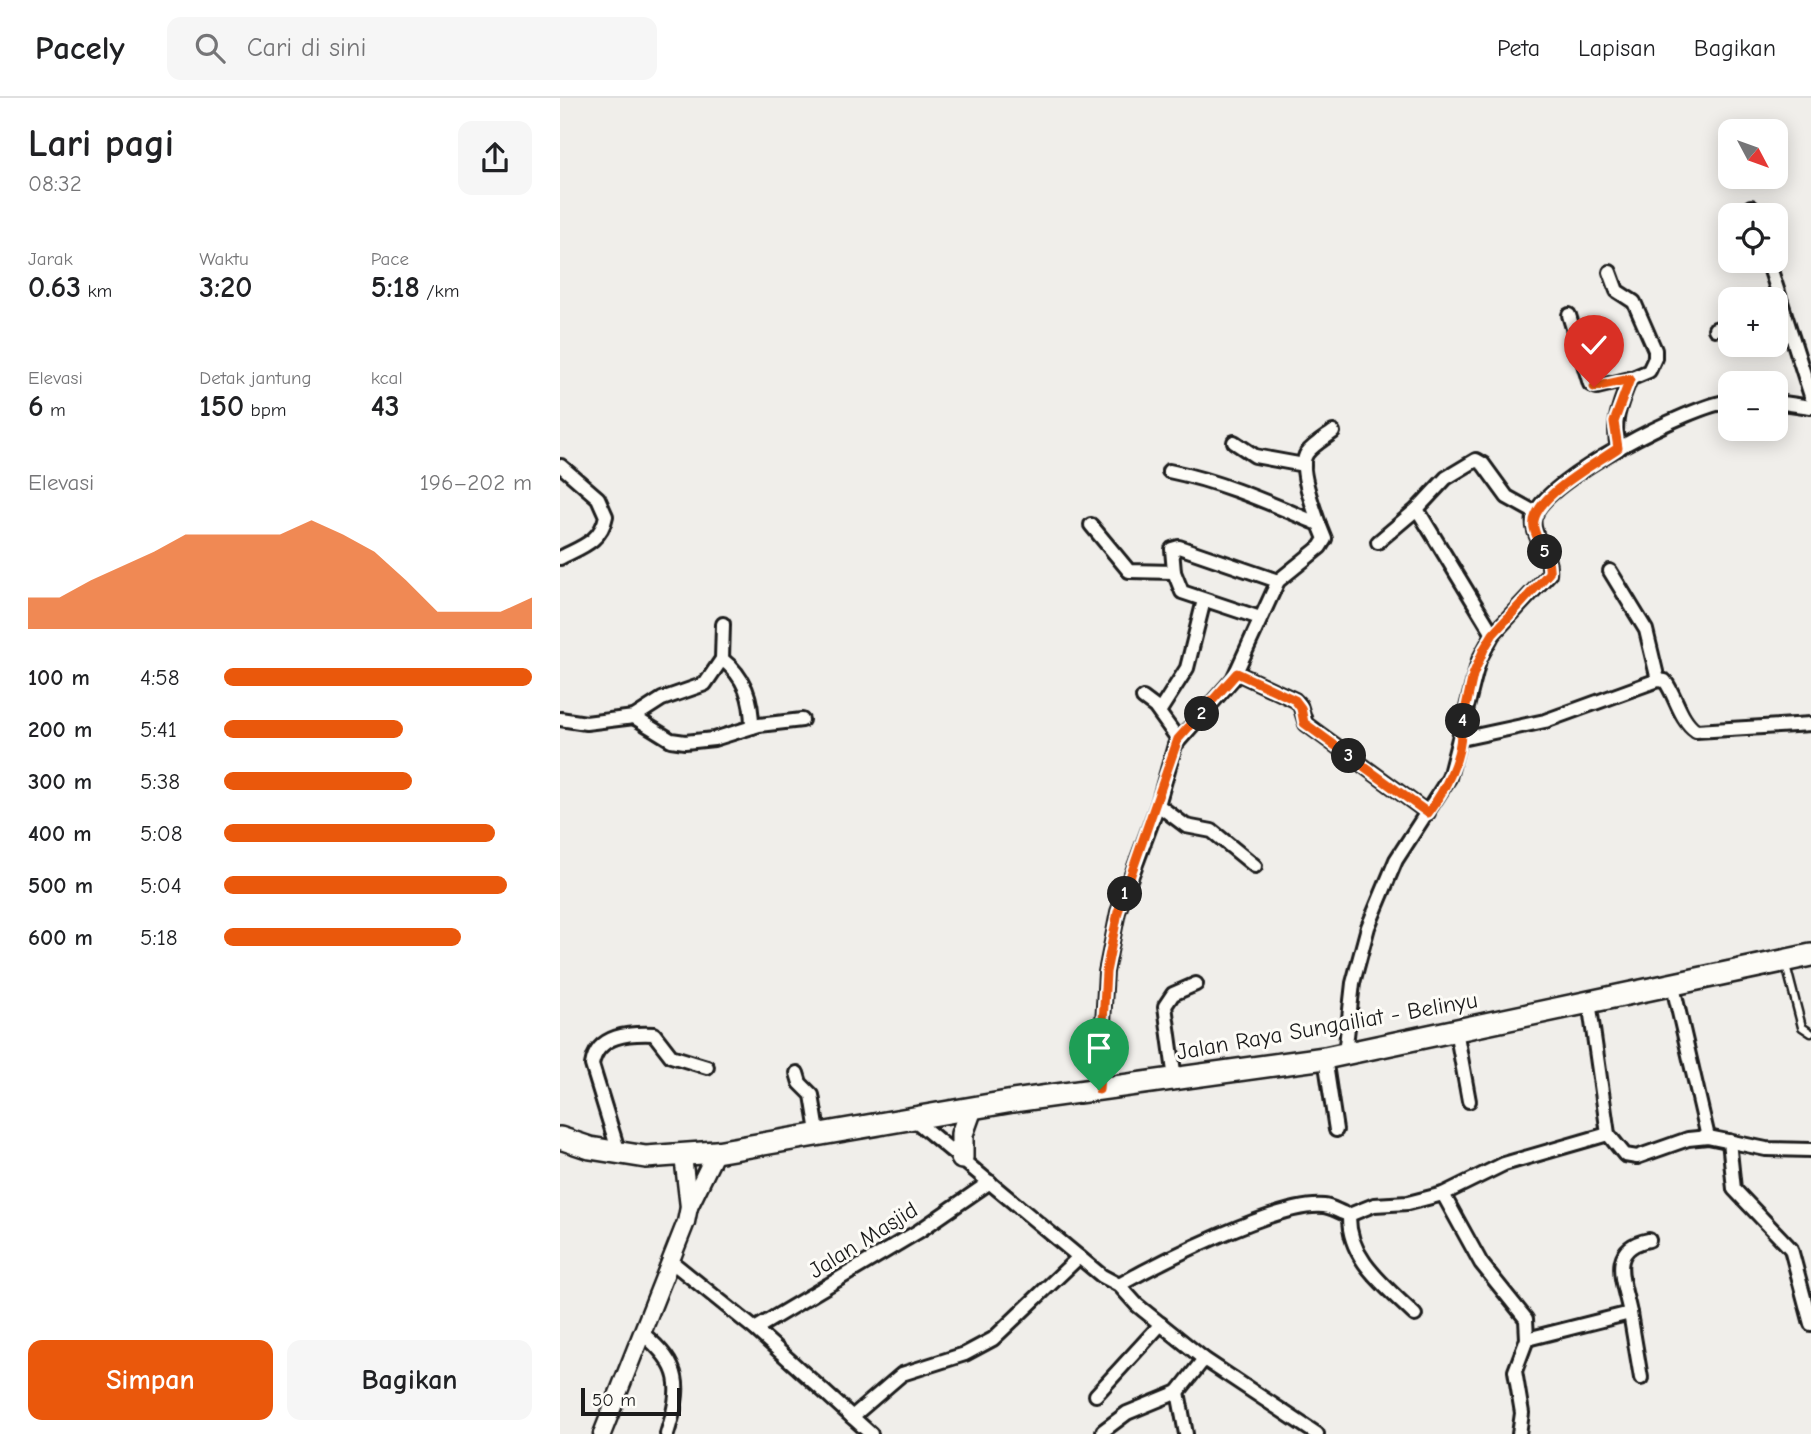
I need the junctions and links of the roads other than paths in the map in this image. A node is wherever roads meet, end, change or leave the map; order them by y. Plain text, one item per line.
1 (1610, 272) dead end
2 (1569, 315) dead end
3 (1718, 328) edge
4 (1715, 329) dead end
5 (1788, 331) edge
6 (1630, 379) junction
7 (1811, 396) edge
8 (1788, 404) edge
9 (1718, 405) edge
10 (1811, 407) edge
11 (1333, 432) dead end
12 (1234, 442) dead end
13 (1618, 448) junction
14 (1304, 465) junction
15 (561, 466) edge
16 (1169, 471) dead end
17 (1417, 509) junction
18 (1536, 513) junction
19 (1319, 524) junction
20 (1091, 525) dead end
21 (1378, 542) dead end
22 (560, 558) edge
23 (1610, 571) dead end
24 (1174, 572) junction
25 (1278, 581) junction
26 (1204, 600) junction
27 (1260, 618) junction
28 (723, 624) dead end
29 (1493, 634) junction
30 (722, 659) junction
31 (1237, 673) junction
32 (1658, 680) junction
33 (1143, 698) dead end
34 (1159, 712) junction
35 (634, 717) junction
36 (560, 719) edge
37 (802, 720) dead end
38 (1811, 724) edge
39 (752, 727) junction
40 (1178, 739) junction
41 (1461, 739) junction
42 (1158, 805) junction
43 (1428, 813) junction
44 (1255, 866) dead end
45 (1811, 955) edge
46 (1784, 960) junction
47 (1672, 982) junction
48 (1196, 984) dead end
49 (1590, 1000) junction
50 (1457, 1030) junction
51 (1811, 1033) edge
52 (1335, 1056) junction
53 (707, 1067) dead end
54 (797, 1073) dead end
55 (1175, 1079) junction
56 (1099, 1090) junction
57 (1469, 1101) dead end
58 (971, 1109) junction
59 (911, 1117) junction
60 (1336, 1130) dead end
61 (818, 1132) junction
62 (1608, 1134) junction
63 (1708, 1137) junction
64 (560, 1138) edge
65 (1729, 1141) junction
66 (1811, 1150) edge
67 (716, 1152) junction
68 (619, 1153) junction
69 (683, 1156) junction
70 (962, 1158) junction
71 (990, 1182) junction
72 (1443, 1194) junction
73 (689, 1207) junction
74 (1349, 1215) junction
75 (1649, 1240) dead end
76 (1079, 1257) junction
77 (672, 1262) junction
78 (1119, 1285) junction
79 (1630, 1313) junction
80 (1415, 1314) dead end
81 (1161, 1324) junction
82 (1811, 1324) edge
83 (755, 1329) junction
84 (643, 1334) junction
85 (1527, 1339) junction
86 (1204, 1359) junction
87 (1641, 1378) dead end
88 (1178, 1392) junction
89 (1096, 1395) dead end
90 (852, 1417) junction
91 (1103, 1431) dead end
92 (865, 1432) edge
93 (602, 1434) edge
94 (667, 1434) edge
95 (1186, 1434) edge
96 (1317, 1434) edge
97 (1519, 1434) edge

1 - 6 street
2 - 6 street
3 - 4 street
5 - 7 street
6 - 13 street
8 - 10 street
9 - 13 street
11 - 14 street
12 - 14 street
13 - 18 street
14 - 19 street
15 - 22 street
16 - 19 street
17 - 18 street
17 - 21 street
17 - 29 street
18 - 29 street
19 - 25 street
20 - 24 street
23 - 32 street
24 - 25 street
24 - 26 street
25 - 27 street
26 - 27 street
26 - 34 street
27 - 31 street
28 - 30 street
29 - 41 street
30 - 35 street
30 - 39 street
31 - 40 street
31 - 43 street
32 - 38 street
32 - 41 street
33 - 34 street
34 - 40 street
35 - 36 street
35 - 39 street
37 - 39 street
40 - 42 street
41 - 43 street
42 - 44 street
42 - 56 street
43 - 52 street
45 - 46 highway, Jalan Raya Sungailiat - Belinyu
46 - 47 highway, Jalan Raya Sungailiat - Belinyu
46 - 51 lane
47 - 49 highway, Jalan Raya Sungailiat - Belinyu
47 - 63 street
48 - 55 street
49 - 50 highway, Jalan Raya Sungailiat - Belinyu
49 - 62 street
50 - 52 highway, Jalan Raya Sungailiat - Belinyu
50 - 57 street
52 - 55 highway, Jalan Raya Sungailiat - Belinyu
52 - 60 street
53 - 68 street
54 - 61 street
55 - 56 highway, Jalan Raya Sungailiat - Belinyu
56 - 58 highway, Jalan Raya Sungailiat - Belinyu
58 - 59 highway, Jalan Raya Sungailiat - Belinyu
58 - 70 highway
59 - 61 highway, Jalan Raya Sungailiat - Belinyu
59 - 70 street
61 - 67 highway, Jalan Raya Sungailiat - Belinyu
62 - 63 street
62 - 72 street
63 - 65 street
64 - 68 highway, Jalan Raya Sungailiat - Belinyu
65 - 66 street
65 - 82 street
67 - 69 highway, Jalan Raya Sungailiat - Belinyu
67 - 73 street
68 - 69 highway, Jalan Raya Sungailiat - Belinyu
69 - 73 street
70 - 71 street
71 - 76 street
71 - 83 street, Jalan Masjid
72 - 74 street
72 - 85 street
73 - 77 street
74 - 78 street
74 - 80 street
75 - 79 street
76 - 78 street
76 - 90 street
77 - 83 street
77 - 84 street
78 - 81 street
79 - 85 street
79 - 87 street
81 - 86 street
81 - 89 street
83 - 90 street
84 - 93 street
84 - 94 street
85 - 97 street
86 - 88 street
86 - 96 street
88 - 91 street
88 - 95 street
90 - 92 street

